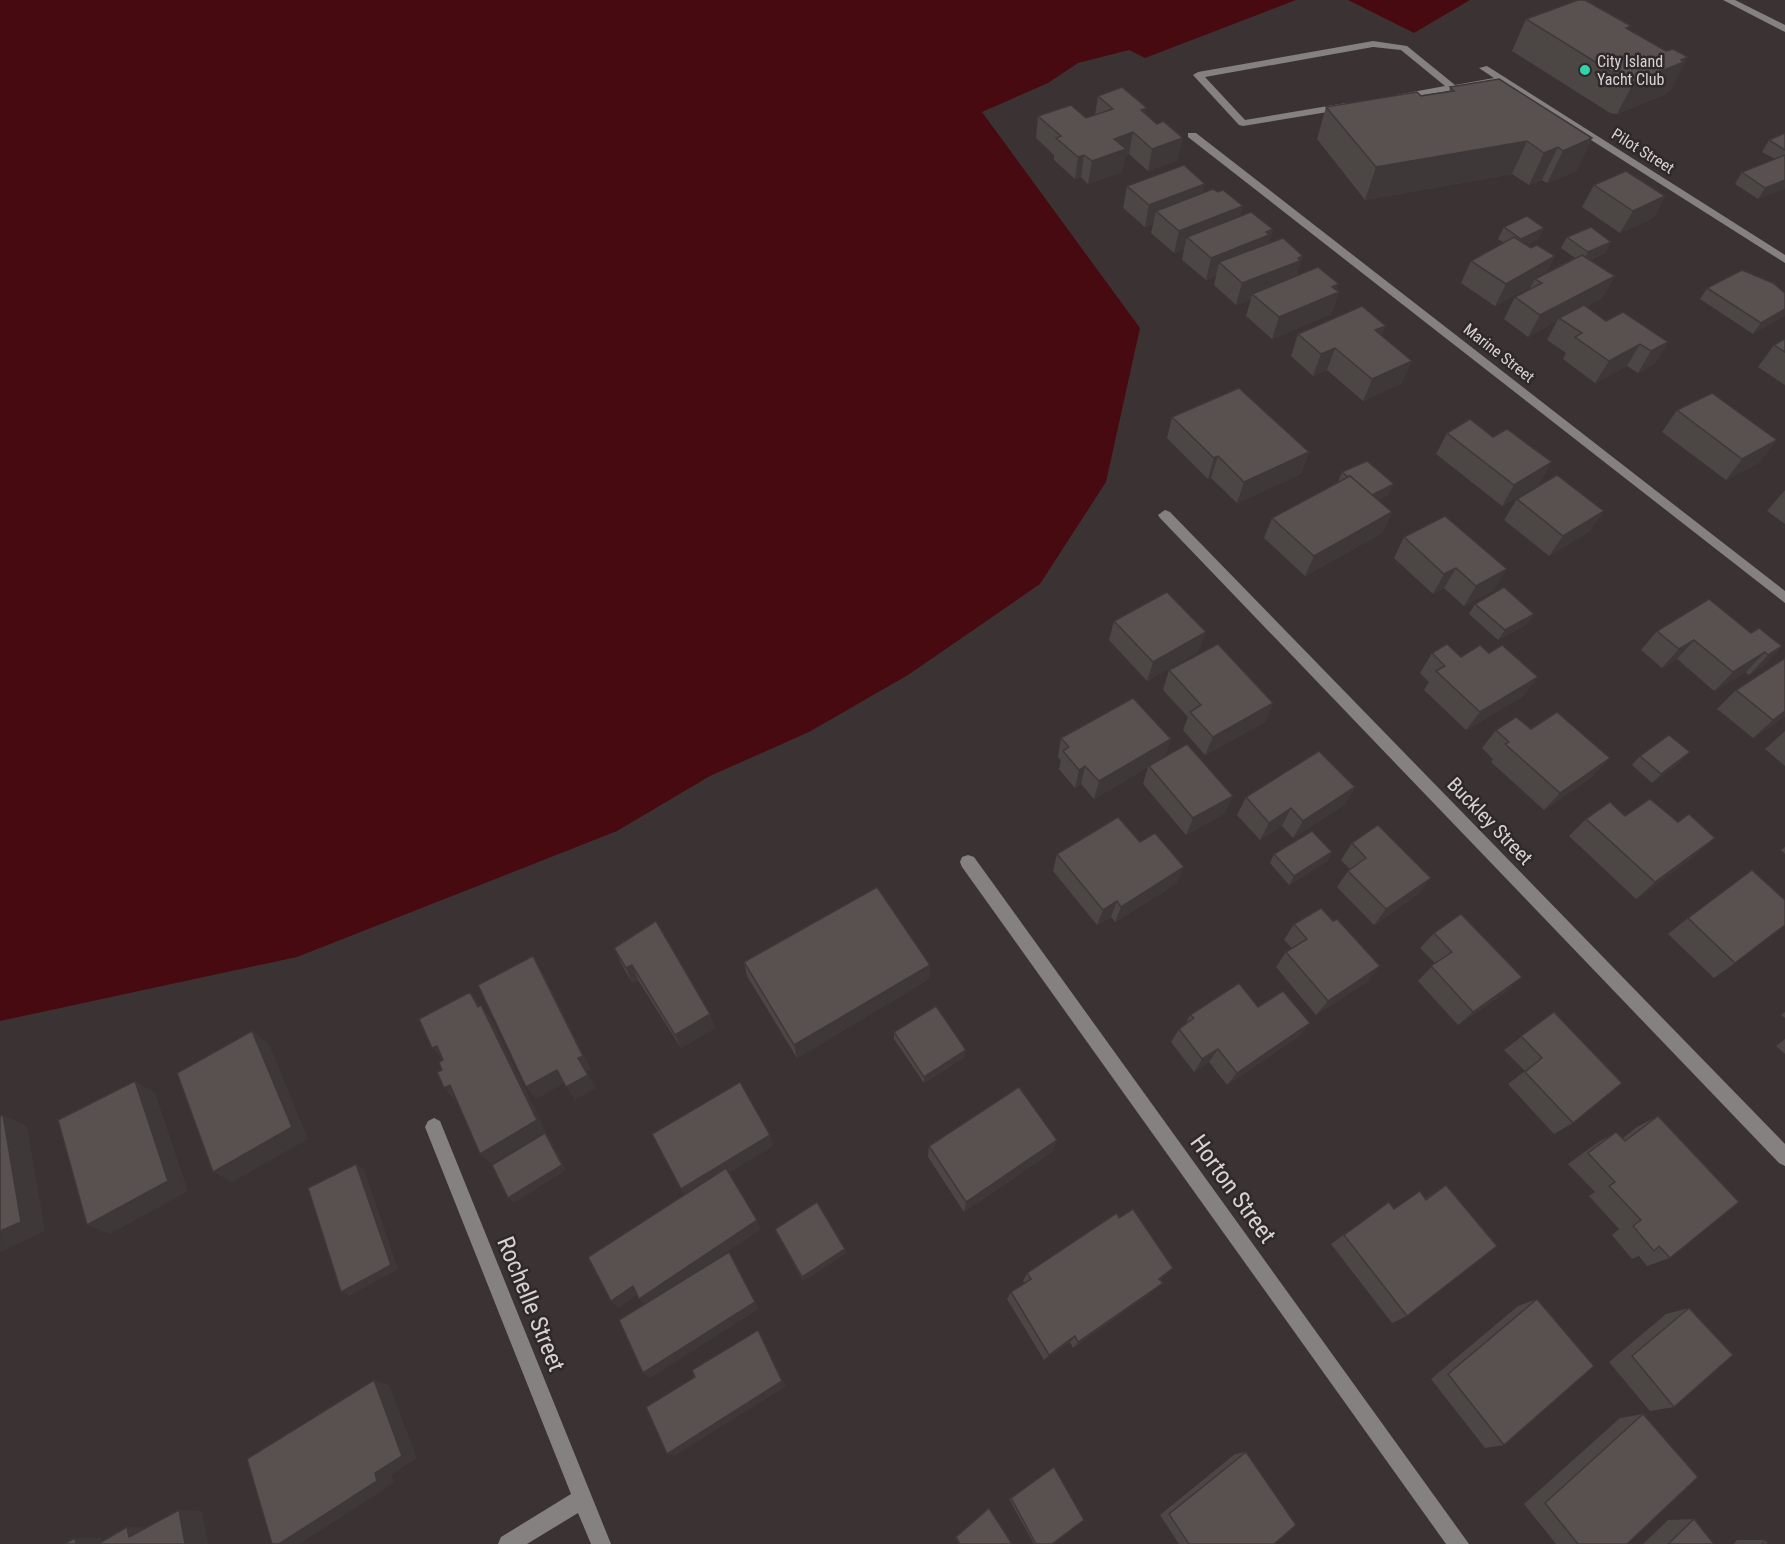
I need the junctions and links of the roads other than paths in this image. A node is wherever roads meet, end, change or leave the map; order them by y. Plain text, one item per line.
1 (1728, 0) edge
2 (1785, 29) edge
3 (1484, 68) dead end
4 (1503, 80) junction
5 (1453, 88) junction
6 (1383, 100) edge
7 (1360, 104) edge
8 (1192, 135) dead end
9 (1785, 260) edge
10 (1165, 515) dead end
11 (1785, 597) edge
12 (968, 862) dead end
13 (434, 1128) dead end
14 (1785, 1157) edge
15 (581, 1498) junction
16 (508, 1544) edge
17 (601, 1544) edge
18 (1459, 1544) edge

1 - 2 street
3 - 4 street, Pilot Street
4 - 5 street
4 - 9 street, Pilot Street
5 - 6 street
5 - 7 street
8 - 11 street, Marine Street
10 - 14 street, Buckley Street
12 - 18 street, Horton Street
13 - 15 street, Rochelle Street
15 - 16 street
15 - 17 street, Rochelle Street

